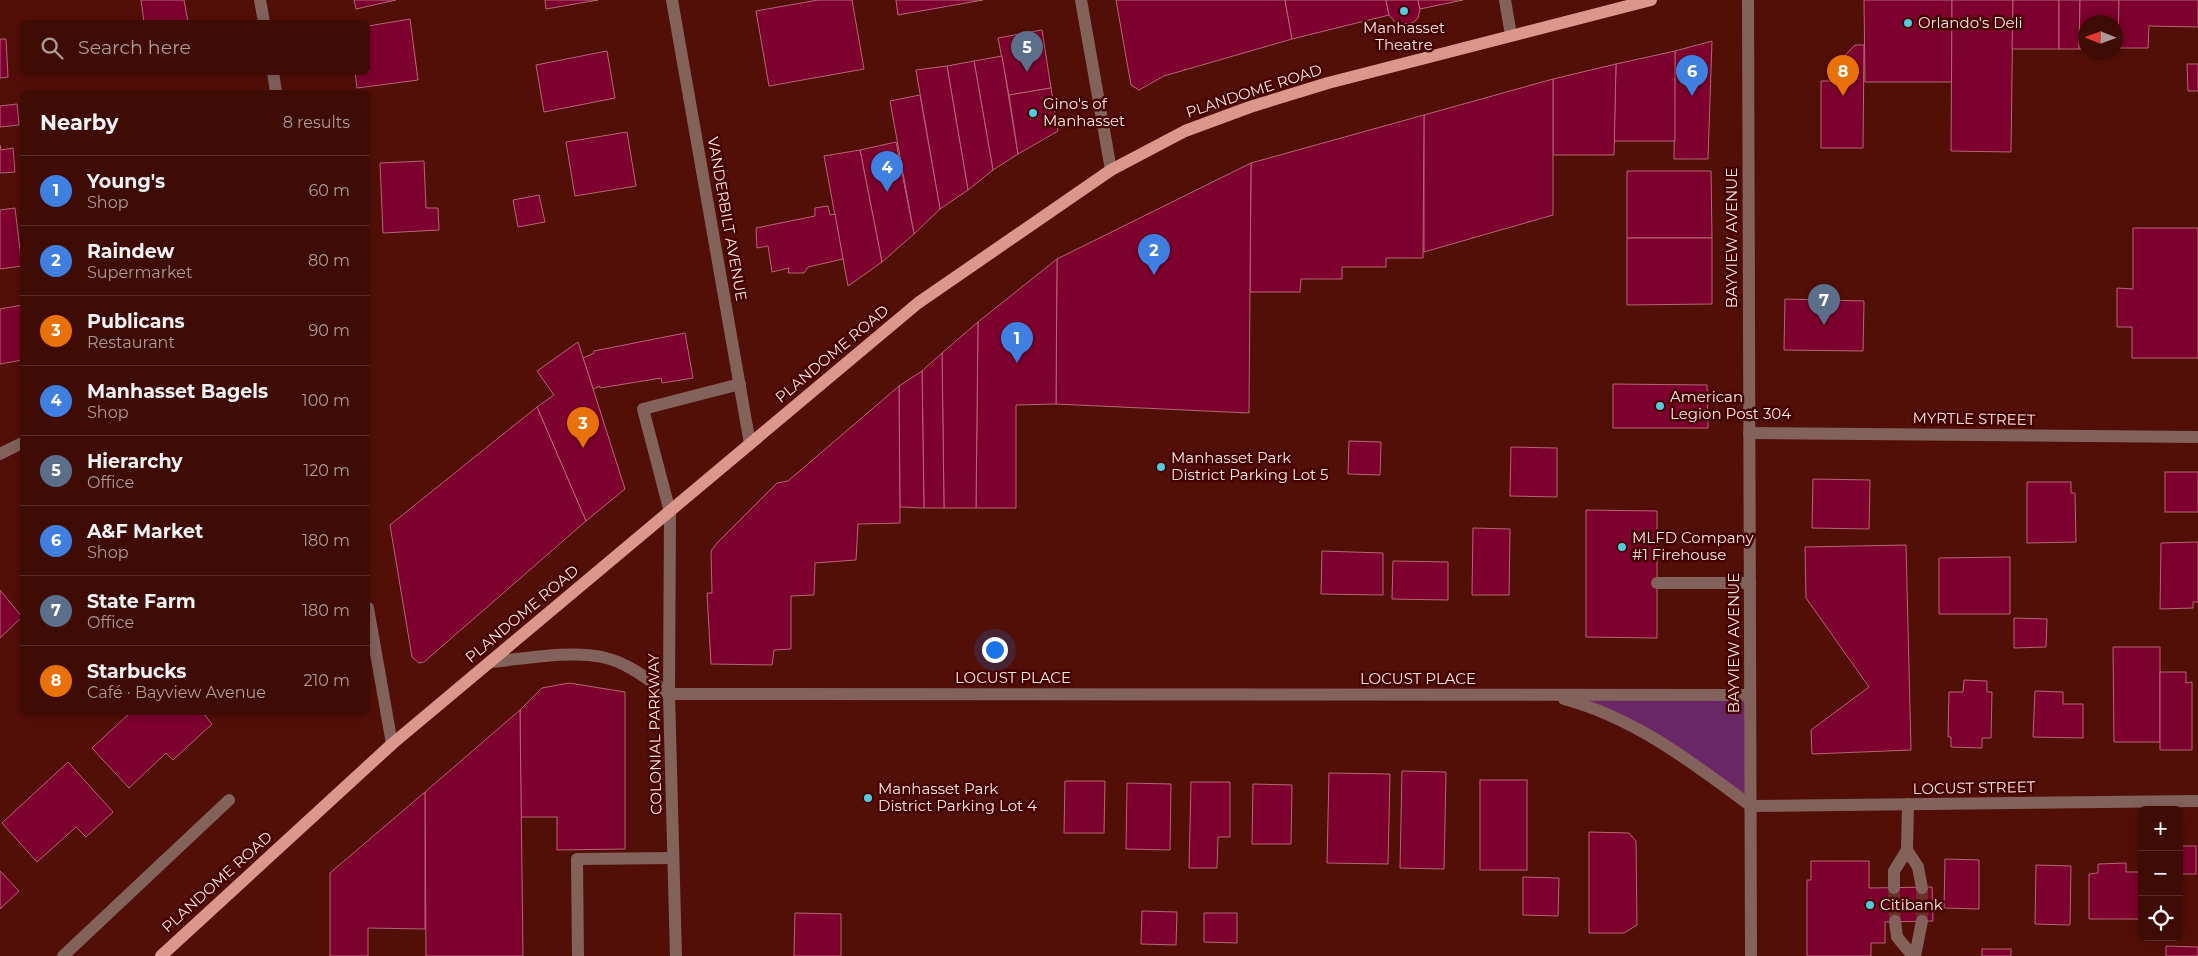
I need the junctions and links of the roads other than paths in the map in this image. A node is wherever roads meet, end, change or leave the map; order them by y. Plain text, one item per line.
1 (260, 0) edge
2 (672, 0) edge
3 (1081, 0) edge
4 (1505, 0) edge
5 (1652, 0) edge
6 (1748, 0) edge
7 (264, 20) edge
8 (1511, 35) junction
9 (273, 75) edge
10 (276, 90) edge
11 (1111, 170) junction
12 (740, 384) junction
13 (1750, 433) junction
14 (2198, 437) edge
15 (20, 444) edge
16 (750, 444) junction
17 (0, 454) edge
18 (670, 512) junction
19 (1657, 583) dead end
20 (1750, 583) junction
21 (370, 619) edge
22 (490, 662) junction
23 (669, 694) junction
24 (1546, 695) junction
25 (1750, 695) junction
26 (392, 744) junction
27 (229, 800) dead end
28 (2198, 801) edge
29 (1908, 804) junction
30 (1751, 806) junction
31 (1907, 850) junction
32 (673, 858) junction
33 (1894, 888) tunnel mouth
34 (1922, 888) tunnel mouth
35 (1922, 921) tunnel mouth
36 (1895, 922) tunnel mouth
37 (63, 956) edge
38 (161, 956) edge
39 (578, 956) edge
40 (676, 956) edge
41 (1752, 956) edge
42 (1914, 956) edge

1 - 7 street
2 - 12 street, VANDERBILT AVENUE
3 - 11 street
4 - 8 street
5 - 8 main road, PLANDOME ROAD
6 - 13 street, BAYVIEW AVENUE
8 - 11 main road, PLANDOME ROAD
9 - 10 street
11 - 16 main road, PLANDOME ROAD
12 - 16 street, VANDERBILT AVENUE
12 - 18 street, COLONIAL PARKWAY
13 - 14 street, MYRTLE STREET
13 - 20 street, BAYVIEW AVENUE
15 - 17 street
16 - 18 main road, PLANDOME ROAD
18 - 22 main road, PLANDOME ROAD
18 - 23 street, COLONIAL PARKWAY
19 - 20 street
20 - 25 street, BAYVIEW AVENUE
21 - 26 street
22 - 23 street
22 - 26 main road, PLANDOME ROAD
23 - 24 street, LOCUST PLACE
23 - 32 street, COLONIAL PARKWAY
24 - 25 street, LOCUST PLACE
24 - 30 street, LOCUST PLACE
25 - 30 street, BAYVIEW AVENUE
26 - 38 main road, PLANDOME ROAD
27 - 37 street
28 - 29 street, LOCUST STREET
29 - 30 street, LOCUST STREET
29 - 31 street
30 - 41 street, BAYVIEW AVENUE
31 - 33 street
31 - 34 street
32 - 39 street
32 - 40 street, COLONIAL PARKWAY
35 - 42 street
36 - 42 street

